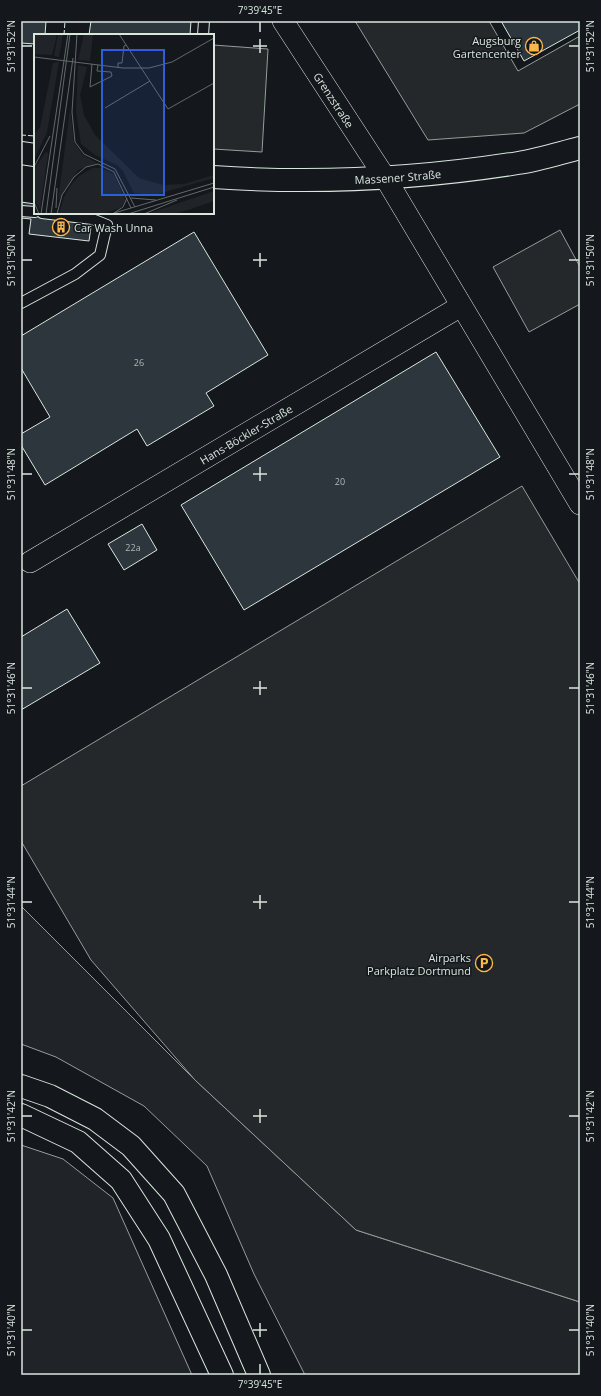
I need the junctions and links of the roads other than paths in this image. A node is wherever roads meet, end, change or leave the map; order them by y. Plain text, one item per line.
1 (204, 21) edge
2 (283, 21) edge
3 (203, 34) edge
4 (580, 148) edge
5 (21, 153) edge
6 (34, 155) edge
7 (214, 177) edge
8 (386, 178) junction
9 (21, 210) edge
10 (34, 212) edge
11 (50, 214) edge
12 (21, 303) edge
13 (461, 306) junction
14 (580, 504) edge
15 (30, 562) dead end
16 (21, 1086) edge
17 (21, 1115) edge
18 (222, 1375) edge
19 (259, 1375) edge

1 - 3 lane
2 - 8 street, Grenzstraße
4 - 8 main road, Massener Straße
5 - 6 main road
7 - 8 main road, Massener Straße
8 - 13 street
9 - 10 lane
11 - 12 lane
13 - 14 street
13 - 15 street, Hans-Böckler-Straße
16 - 19 main road
17 - 18 main road

